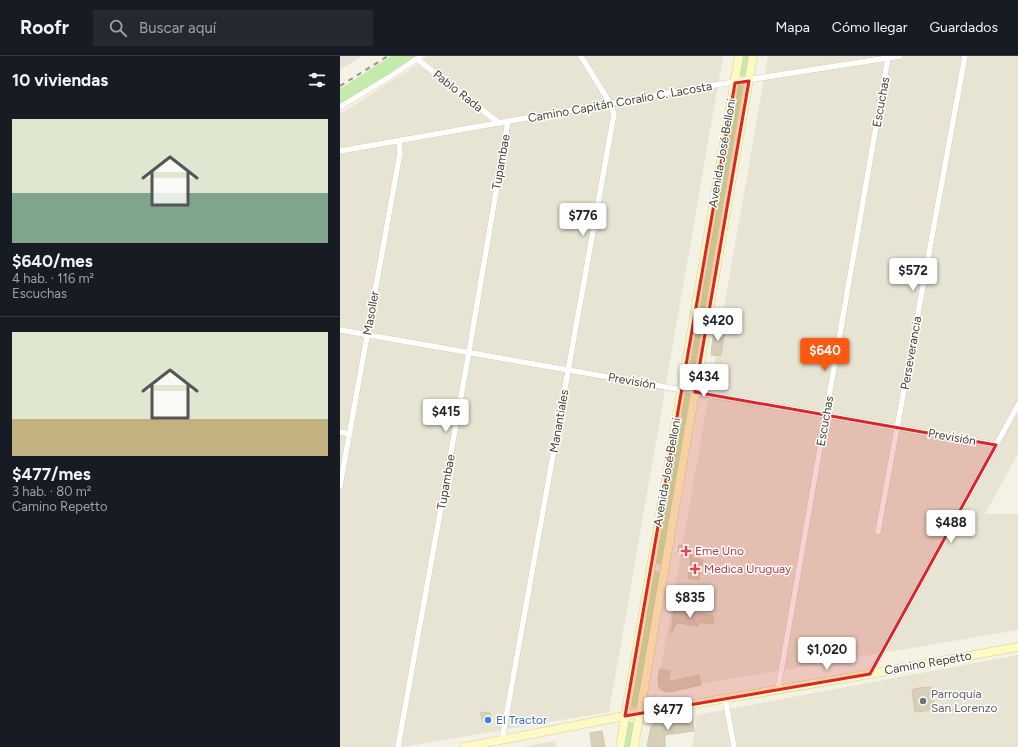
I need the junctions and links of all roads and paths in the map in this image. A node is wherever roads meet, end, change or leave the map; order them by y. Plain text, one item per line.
1 (581, 56) edge
2 (739, 56) edge
3 (753, 56) edge
4 (900, 56) edge
5 (965, 56) edge
6 (419, 58) edge
7 (888, 58) junction
8 (749, 81) junction
9 (735, 83) junction
10 (610, 103) junction
11 (340, 107) edge
12 (508, 121) junction
13 (499, 123) junction
14 (399, 140) junction
15 (340, 151) edge
16 (340, 330) edge
17 (367, 334) junction
18 (469, 352) junction
19 (568, 370) junction
20 (681, 390) junction
21 (695, 392) junction
22 (1018, 405) edge
23 (826, 415) junction
24 (897, 427) junction
25 (340, 432) edge
26 (349, 434) junction
27 (996, 445) junction
28 (340, 486) edge
29 (878, 532) dead end
30 (650, 567) junction
31 (664, 569) junction
32 (1018, 647) edge
33 (870, 674) junction
34 (778, 689) junction
35 (725, 698) junction
36 (640, 713) junction
37 (626, 716) junction
38 (502, 740) junction
39 (398, 747) edge
40 (465, 747) edge
41 (620, 747) edge
42 (634, 747) edge
43 (734, 747) edge

1 - 10 street
2 - 9 main road, Avenida José Belloni
3 - 8 main road, Avenida José Belloni
4 - 7 street, Camino Capitán Coralio C. Lacosta
5 - 24 street, Perseverancia
6 - 11 street
6 - 13 street, Pablo Rada
7 - 8 street, Camino Capitán Coralio C. Lacosta
7 - 23 street, Escuchas
8 - 9 street, Camino Capitán Coralio C. Lacosta
8 - 21 main road, Avenida José Belloni
9 - 10 street, Camino Capitán Coralio C. Lacosta
9 - 20 main road, Avenida José Belloni
10 - 12 street, Camino Capitán Coralio C. Lacosta
10 - 19 street, Manantiales
12 - 13 street, Camino Capitán Coralio C. Lacosta
12 - 18 street, Tupambae
13 - 14 street, Camino Capitán Coralio C. Lacosta
14 - 15 street, Camino Capitán Coralio C. Lacosta
14 - 17 street, Masoller
16 - 17 street, Previsión
17 - 18 street, Previsión
17 - 26 street, Masoller
18 - 19 street, Previsión
18 - 39 street, Tupambae
19 - 20 street, Previsión
19 - 38 street, Manantiales
20 - 21 street, Previsión
20 - 30 main road, Avenida José Belloni
21 - 23 street, Previsión
21 - 31 main road, Avenida José Belloni
22 - 27 street
23 - 24 street, Previsión
23 - 34 street, Escuchas
24 - 27 street, Previsión
24 - 29 street, Perseverancia
25 - 26 street
26 - 28 street, Masoller
27 - 33 street
30 - 31 main road
30 - 37 main road, Avenida José Belloni
31 - 36 main road, Avenida José Belloni
32 - 33 main road, Camino Repetto
33 - 34 main road, Camino Repetto
34 - 35 main road, Camino Repetto
35 - 36 main road, Camino Repetto
35 - 43 street
36 - 37 main road, Camino Repetto
36 - 42 main road, Avenida José Belloni
37 - 38 main road, Camino Repetto
37 - 41 main road, Avenida José Belloni
38 - 40 main road, Camino Repetto

